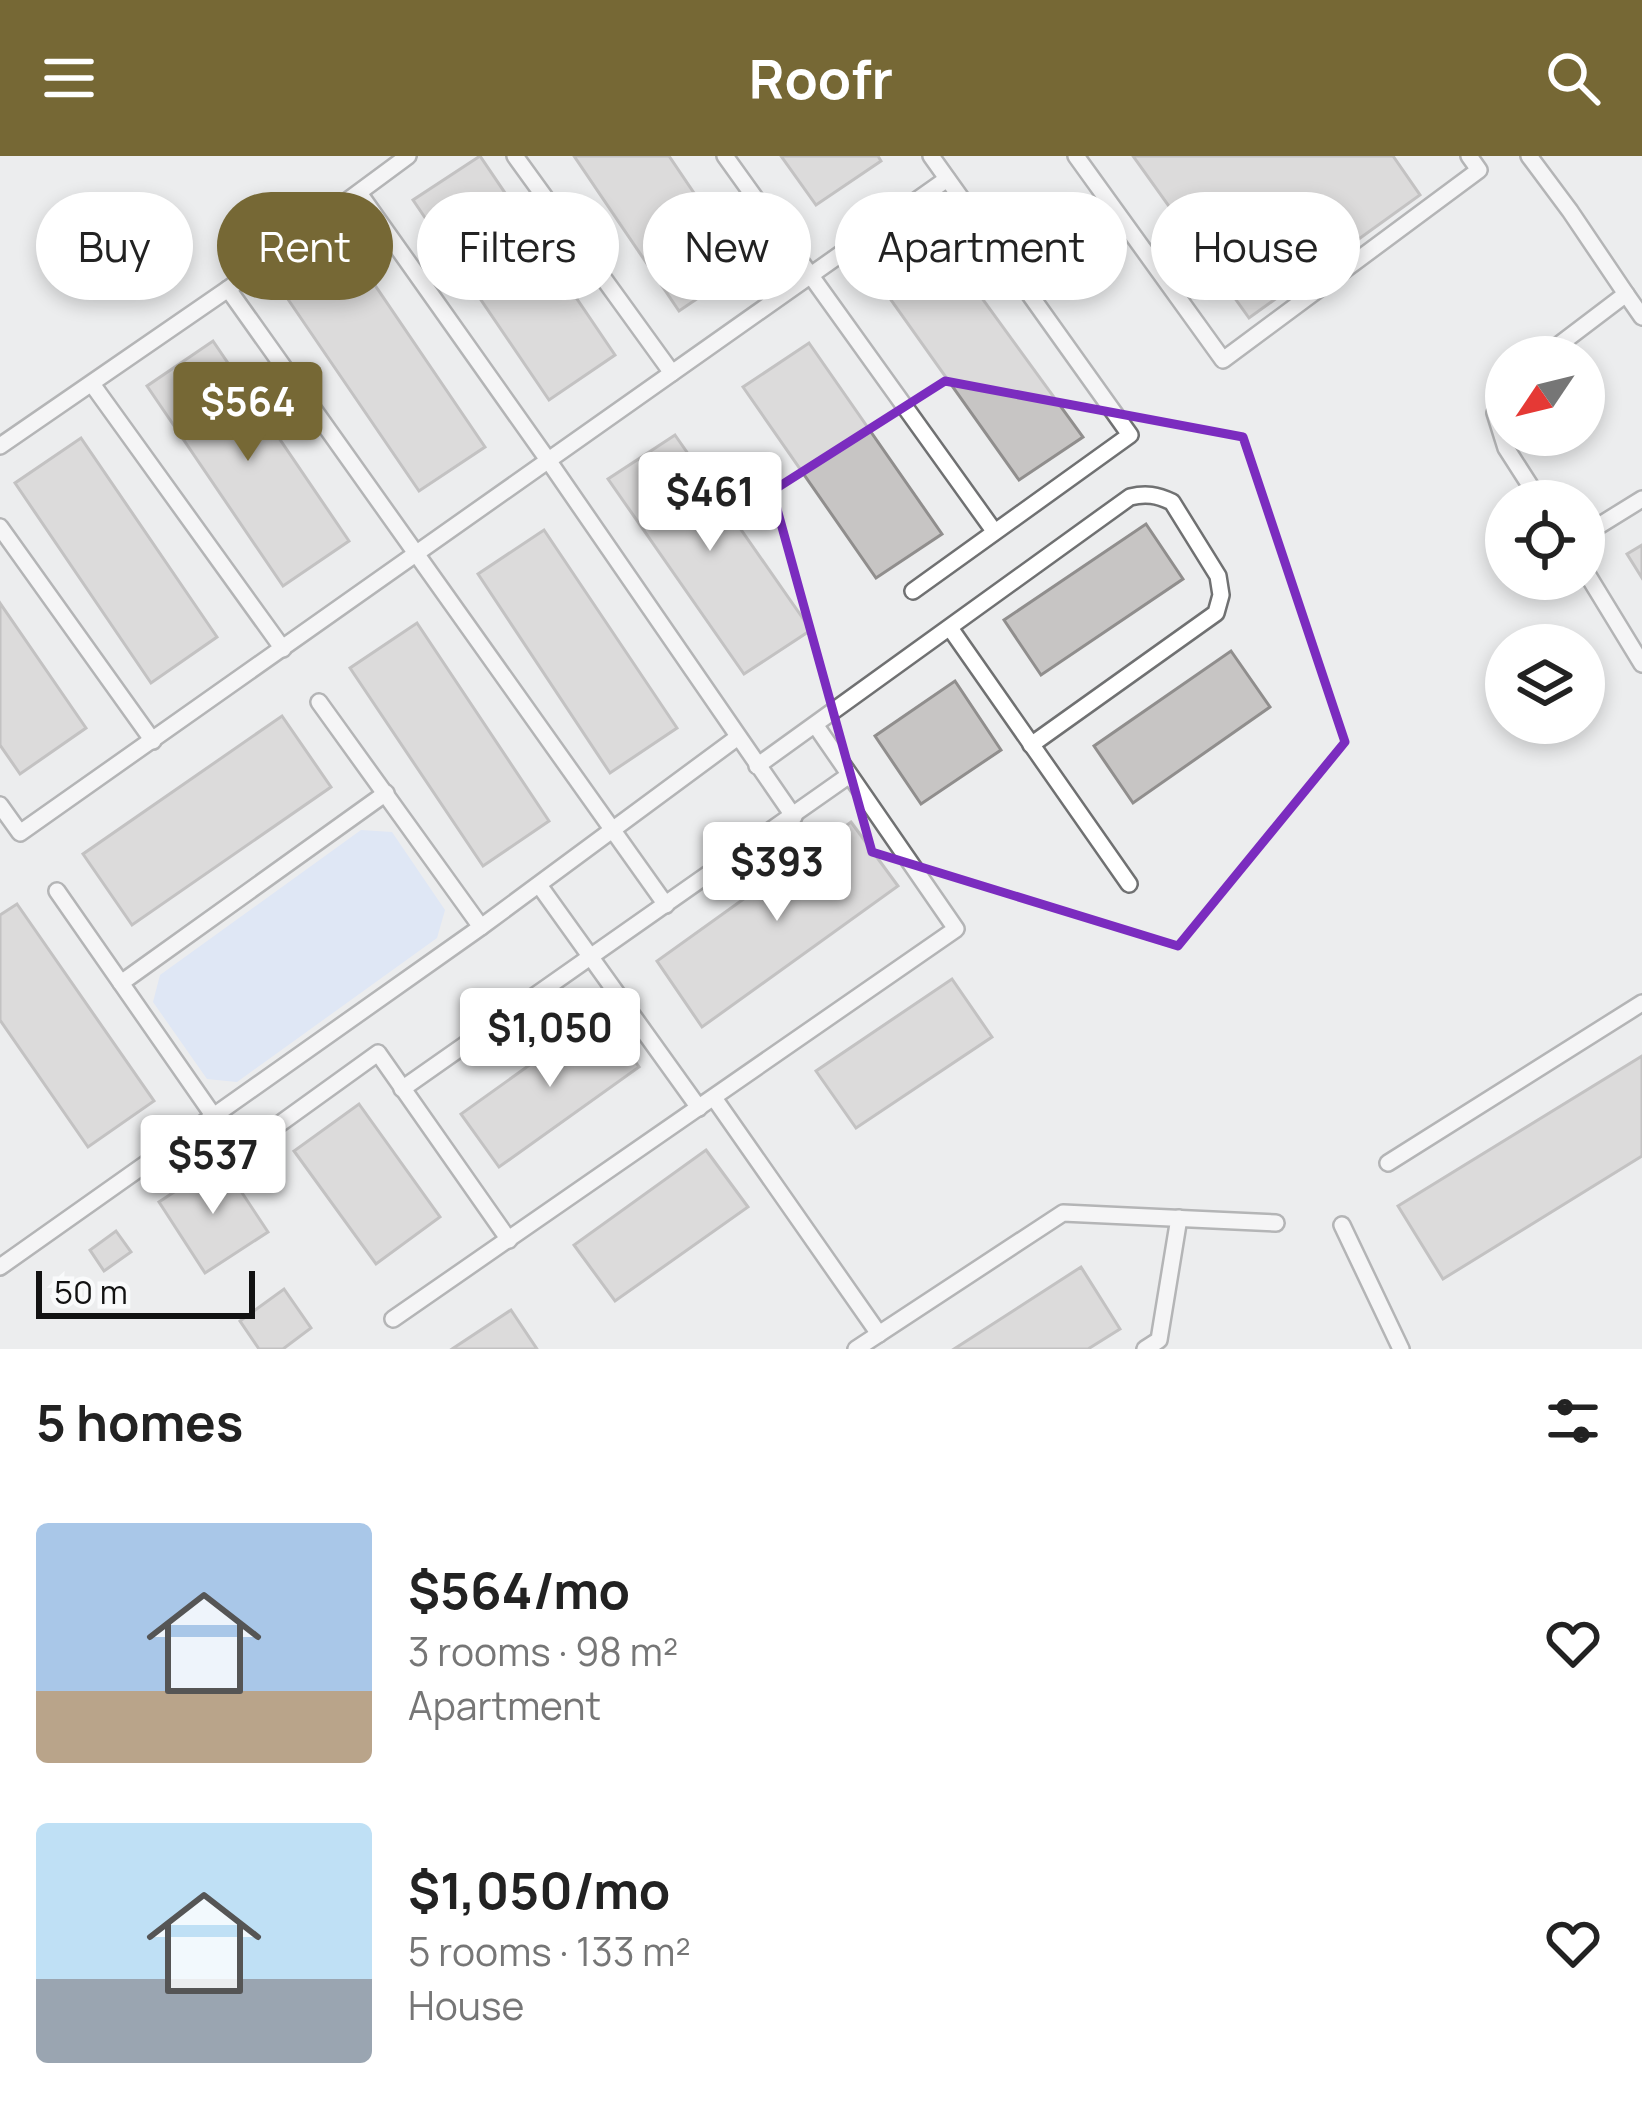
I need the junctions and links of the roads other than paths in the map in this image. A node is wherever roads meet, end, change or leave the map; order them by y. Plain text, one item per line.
1 (408, 156) edge
2 (515, 156) edge
3 (725, 156) edge
4 (931, 156) edge
5 (1076, 156) edge
6 (1469, 156) edge
7 (1528, 156) edge
8 (947, 179) junction
9 (360, 192) edge
10 (393, 241) edge
11 (812, 277) junction
12 (1626, 294) junction
13 (217, 298) edge
14 (235, 300) edge
15 (1642, 317) edge
16 (1571, 336) edge
17 (672, 374) junction
18 (92, 384) junction
19 (0, 446) edge
20 (548, 460) junction
21 (1642, 499) edge
22 (1605, 522) edge
23 (0, 527) edge
24 (994, 531) junction
25 (414, 555) junction
26 (914, 591) dead end
27 (1603, 600) edge
28 (950, 628) junction
29 (283, 649) junction
30 (1642, 664) edge
31 (319, 702) dead end
32 (816, 726) junction
33 (738, 737) junction
34 (154, 741) junction
35 (1031, 745) junction
36 (757, 766) junction
37 (848, 776) junction
38 (386, 793) junction
39 (0, 805) edge
40 (794, 817) junction
41 (613, 831) junction
42 (1129, 884) dead end
43 (539, 885) junction
44 (57, 891) dead end
45 (666, 905) junction
46 (481, 928) junction
47 (590, 958) junction
48 (121, 983) junction
49 (1642, 1003) edge
50 (402, 1089) junction
51 (706, 1103) junction
52 (214, 1118) junction
53 (267, 1133) dead end
54 (1388, 1163) dead end
55 (1179, 1218) junction
56 (1276, 1223) dead end
57 (1342, 1226) dead end
58 (508, 1240) junction
59 (0, 1268) edge
60 (393, 1319) dead end
61 (879, 1334) junction
62 (856, 1349) edge
63 (1145, 1349) edge
64 (1401, 1349) edge

1 - 9 lane
2 - 17 lane
3 - 11 lane
4 - 8 lane
5 - 6 lane
7 - 12 lane
8 - 11 lane
8 - 24 lane
10 - 20 lane
11 - 17 lane
11 - 24 lane
12 - 15 lane
12 - 16 lane
13 - 18 lane
14 - 25 lane
17 - 20 lane
18 - 19 lane
18 - 29 lane
20 - 25 lane
20 - 33 lane
21 - 22 lane
23 - 34 lane
24 - 26 lane
25 - 29 lane
25 - 41 lane
27 - 30 lane
28 - 32 lane
28 - 35 lane
28 - 35 lane
29 - 34 lane
31 - 38 lane
32 - 36 lane
32 - 37 lane
33 - 36 lane
33 - 41 lane
34 - 39 lane
35 - 42 lane
36 - 40 lane
37 - 40 lane
37 - 51 lane
38 - 46 lane
38 - 48 lane
40 - 45 lane
41 - 43 lane
41 - 45 lane
43 - 46 lane
43 - 47 lane
44 - 48 lane
45 - 47 lane
46 - 52 lane
47 - 50 lane
47 - 51 lane
48 - 52 lane
49 - 54 lane
50 - 53 lane
50 - 58 lane
51 - 58 lane
51 - 61 lane
52 - 59 lane
55 - 56 lane
55 - 61 lane
55 - 63 lane
57 - 64 lane
58 - 60 lane
61 - 62 lane

